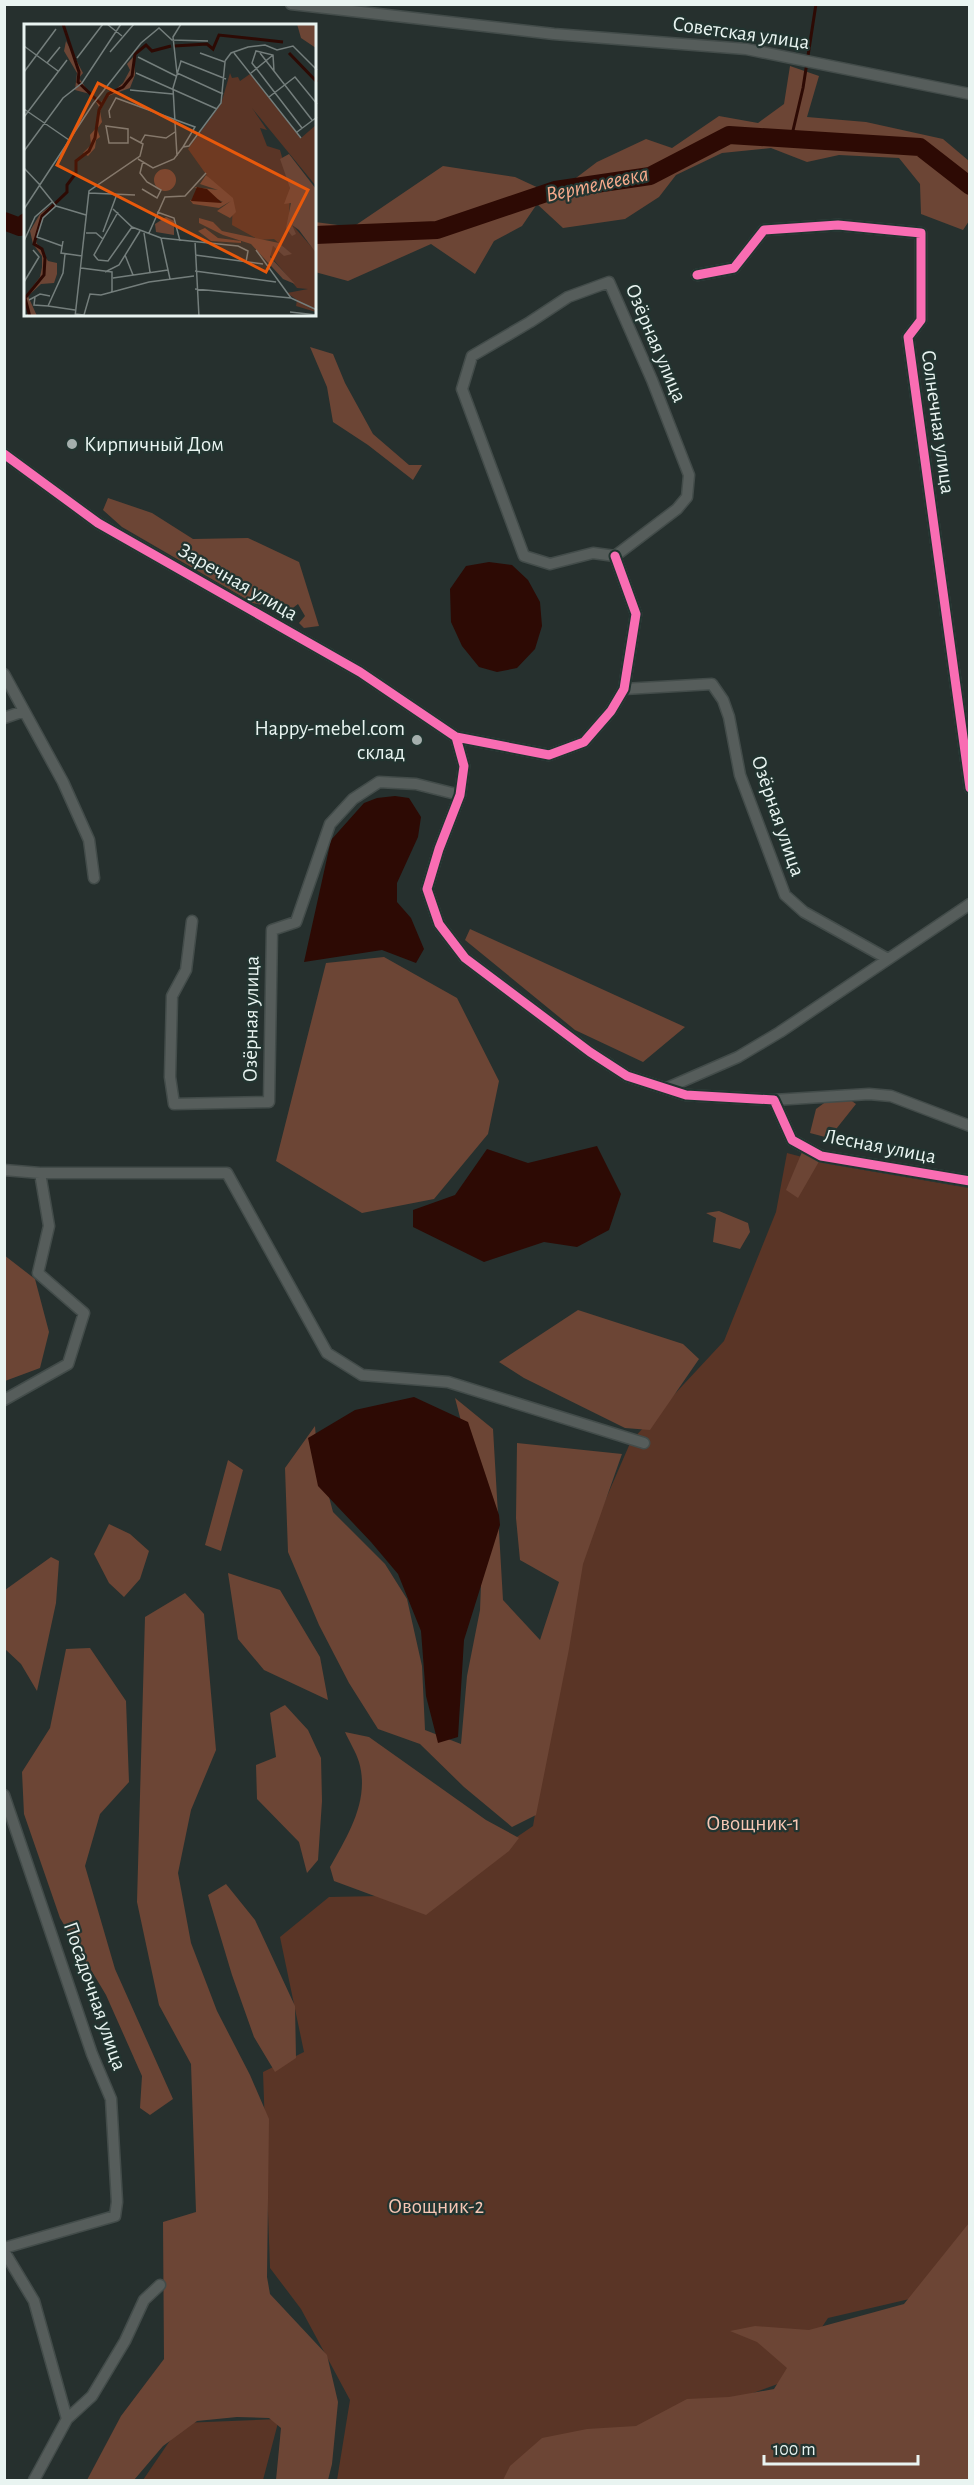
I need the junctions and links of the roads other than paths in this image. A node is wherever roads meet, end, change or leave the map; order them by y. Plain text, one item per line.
1 (293, 5) edge
2 (969, 94) edge
3 (697, 275) dead end
4 (4, 453) edge
5 (615, 556) junction
6 (4, 674) edge
7 (624, 689) junction
8 (24, 711) junction
9 (4, 718) edge
10 (456, 738) junction
11 (969, 788) edge
12 (459, 795) junction
13 (94, 878) dead end
14 (969, 904) edge
15 (192, 921) dead end
16 (888, 960) junction
17 (667, 1088) junction
18 (774, 1100) junction
19 (969, 1126) edge
20 (4, 1170) edge
21 (40, 1173) junction
22 (969, 1181) edge
23 (4, 1400) edge
24 (644, 1443) dead end
25 (4, 1796) edge
26 (4, 2249) edge
27 (160, 2284) dead end
28 (67, 2419) junction
29 (34, 2481) edge

1 - 2 street, Советская улица
3 - 11 street, Солнечная улица
4 - 10 street, Заречная улица
5 - 5 street, Озёрная улица
5 - 7 street
6 - 8 street
7 - 10 street
7 - 16 street, Озёрная улица
8 - 9 street
8 - 13 street
10 - 12 street
12 - 15 street, Озёрная улица
12 - 17 street
14 - 16 street
16 - 17 street
17 - 18 street
18 - 19 street
18 - 22 street, Лесная улица
20 - 21 street
21 - 23 street
21 - 24 street
25 - 26 street, Посадочная улица
26 - 28 street
27 - 28 street
28 - 29 street

